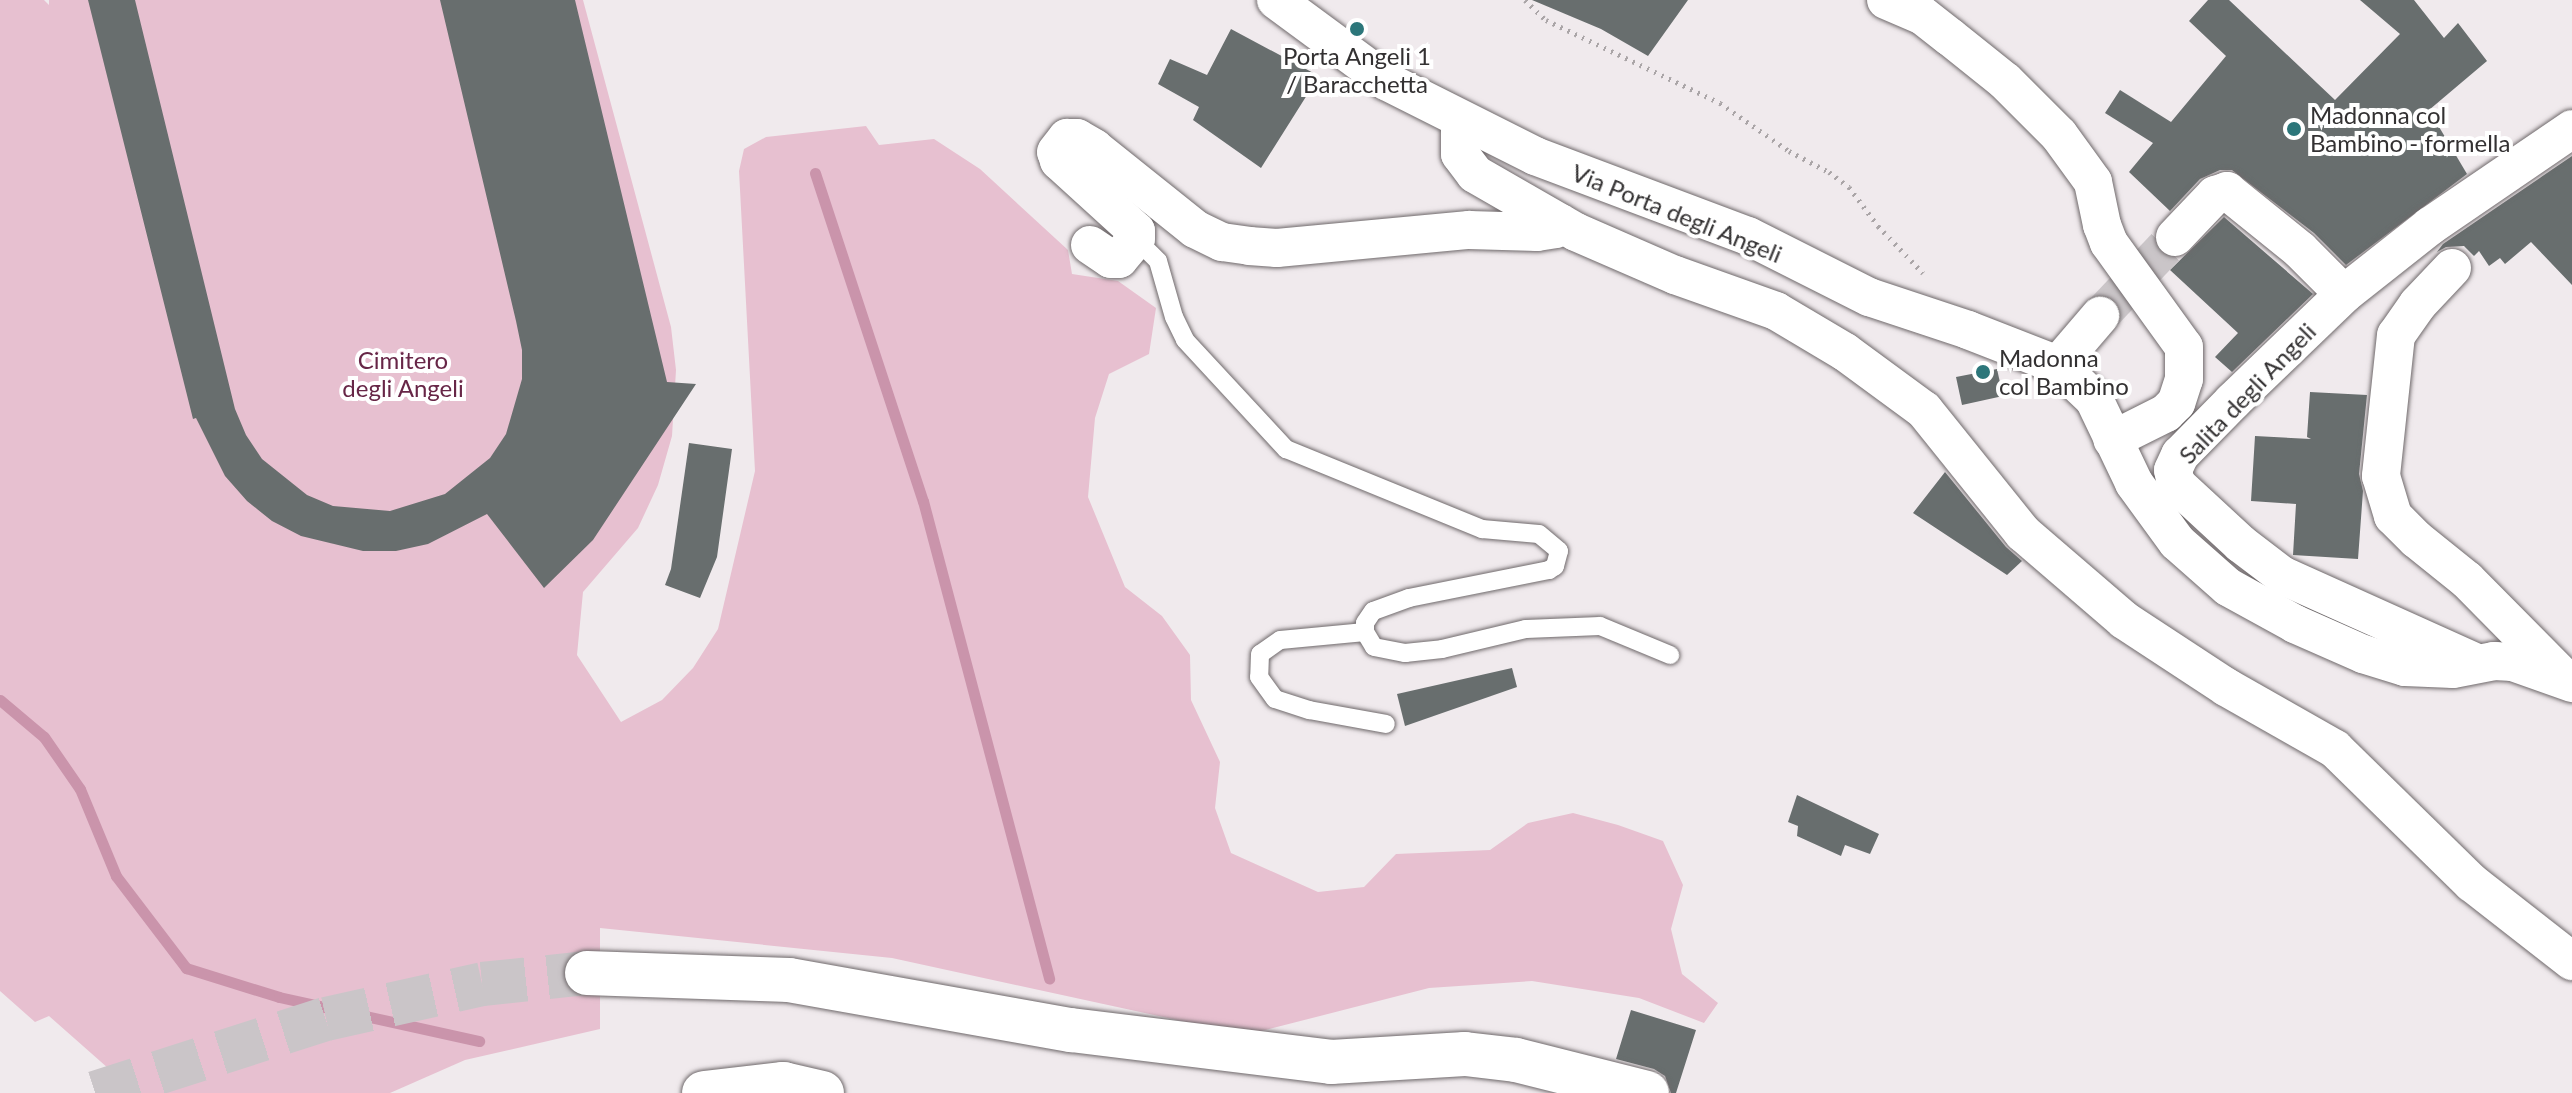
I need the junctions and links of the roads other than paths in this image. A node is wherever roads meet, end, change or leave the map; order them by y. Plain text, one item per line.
1 (1276, 0) edge
2 (1886, 0) edge
3 (1460, 120) junction
4 (2572, 129) edge
5 (1560, 223) junction
6 (2175, 237) tunnel mouth
7 (1136, 239) junction
8 (1090, 245) dead end
9 (2452, 268) dead end
10 (2344, 294) junction
11 (2100, 316) tunnel mouth
12 (2058, 365) junction
13 (2112, 440) junction
14 (1365, 632) junction
15 (1670, 655) dead end
16 (2477, 663) junction
17 (2568, 681) edge
18 (1386, 724) dead end
19 (2572, 961) edge
20 (587, 973) tunnel mouth
21 (704, 1093) edge
22 (822, 1093) edge
23 (1647, 1093) edge

1 - 3 street, Via Porta degli Angeli
2 - 13 street
3 - 5 street
3 - 12 street, Via Porta degli Angeli
4 - 10 street, Salita degli Angeli
5 - 7 street
5 - 19 street
6 - 10 street
7 - 8 street
7 - 14 lane
9 - 17 street
10 - 16 street, Salita degli Angeli
11 - 12 street
12 - 13 street, Via Porta degli Angeli
13 - 16 street, Via Porta degli Angeli
14 - 15 lane
14 - 18 lane
16 - 17 street, Via Porta degli Angeli
20 - 23 highway
21 - 22 highway

